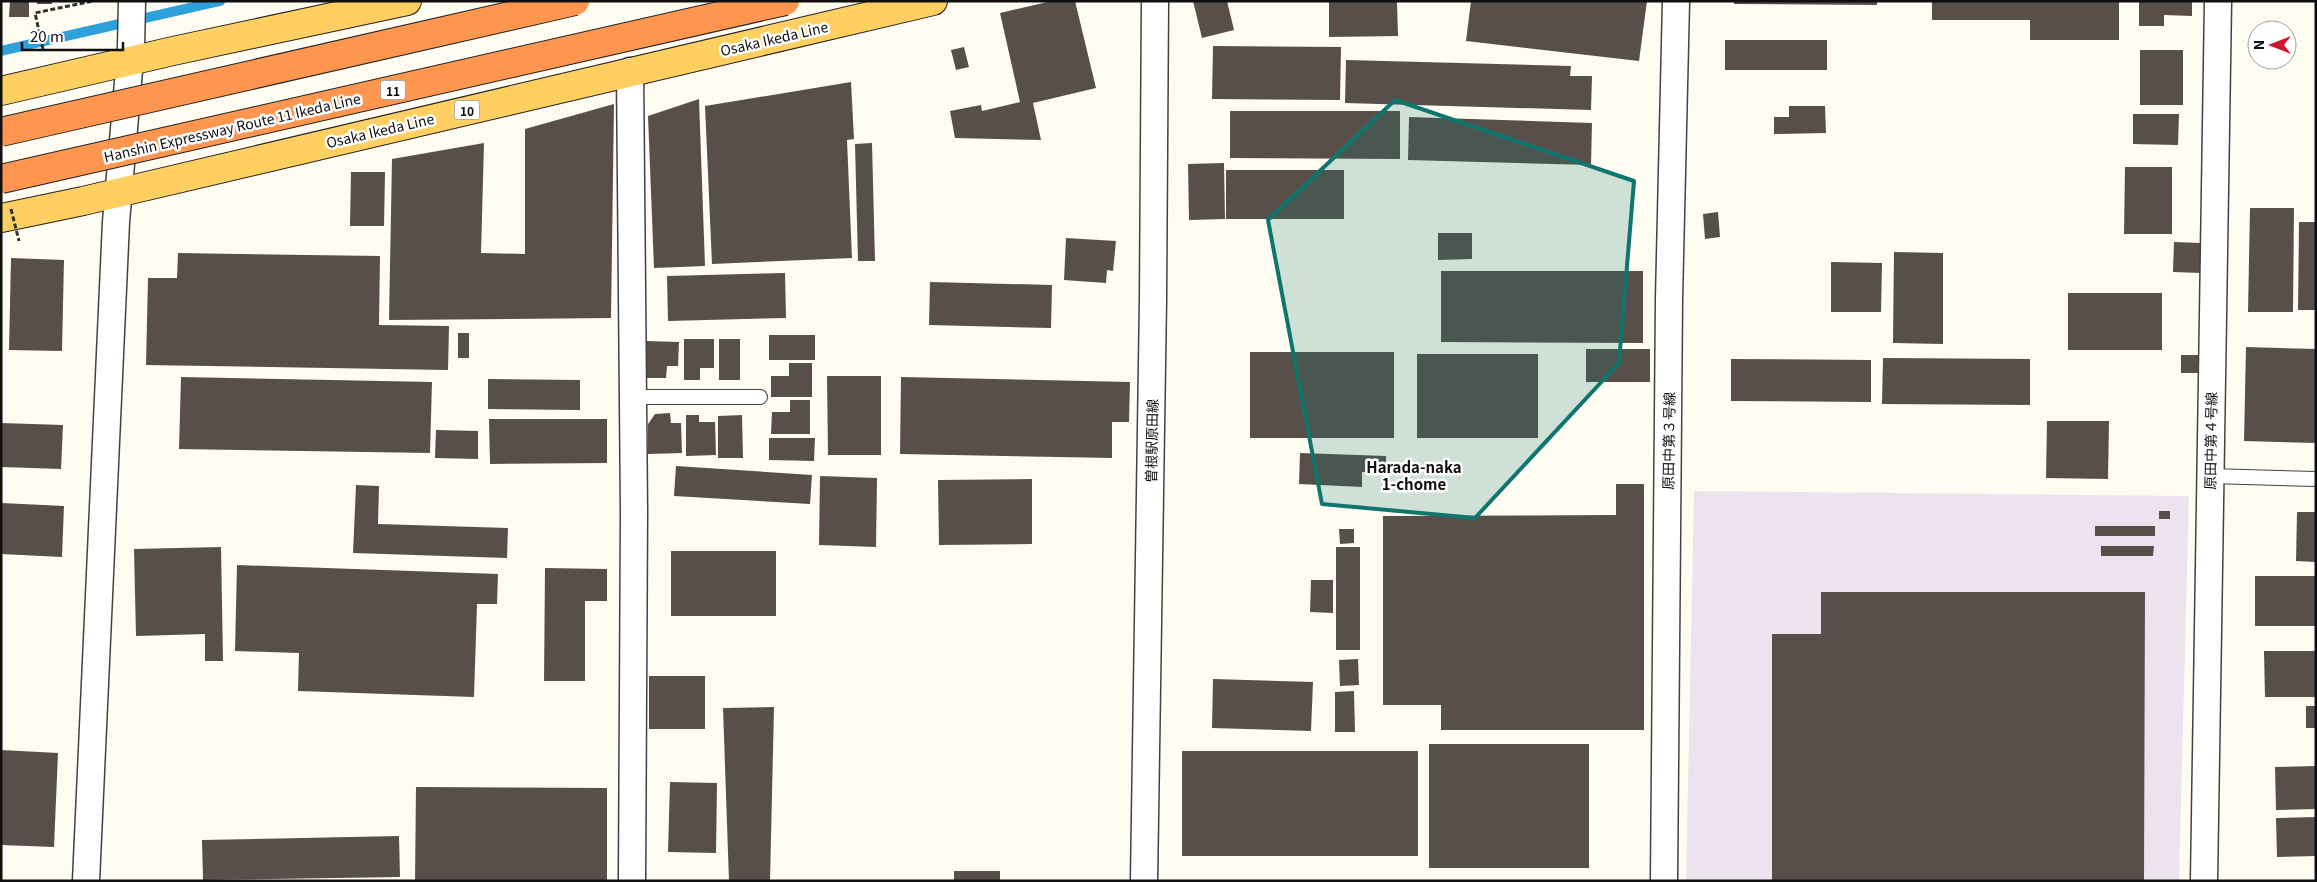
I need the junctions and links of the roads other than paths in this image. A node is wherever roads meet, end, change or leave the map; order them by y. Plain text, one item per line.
1 (407, 1) edge
2 (575, 1) edge
3 (785, 1) edge
4 (933, 1) edge
5 (1155, 1) edge
6 (1676, 1) edge
7 (2218, 1) edge
8 (132, 2) edge
9 (130, 48) junction
10 (630, 71) junction
11 (1, 91) edge
12 (1, 132) edge
13 (1, 179) edge
14 (118, 192) junction
15 (1, 218) edge
16 (633, 397) junction
17 (760, 397) dead end
18 (2210, 476) junction
19 (2316, 479) edge
20 (86, 881) edge
21 (632, 881) edge
22 (1144, 881) edge
23 (1664, 881) edge
24 (2204, 881) edge

1 - 9 main road
2 - 12 highway, bridge
3 - 13 highway, Hanshin Expressway Route 11 Ikeda Line / 11, bridge
4 - 10 main road, Osaka Ikeda Line / 10
5 - 22 street, 曽根駅原田線
6 - 23 street, 原田中第３号線
7 - 18 street, 原田中第４号線
8 - 9 street
9 - 11 main road
9 - 14 street
10 - 14 main road, Osaka Ikeda Line / 10
10 - 16 street
14 - 15 main road, Osaka Ikeda Line / 10
14 - 20 street
16 - 17 lane
16 - 21 street
18 - 19 lane
18 - 24 street, 原田中第４号線

